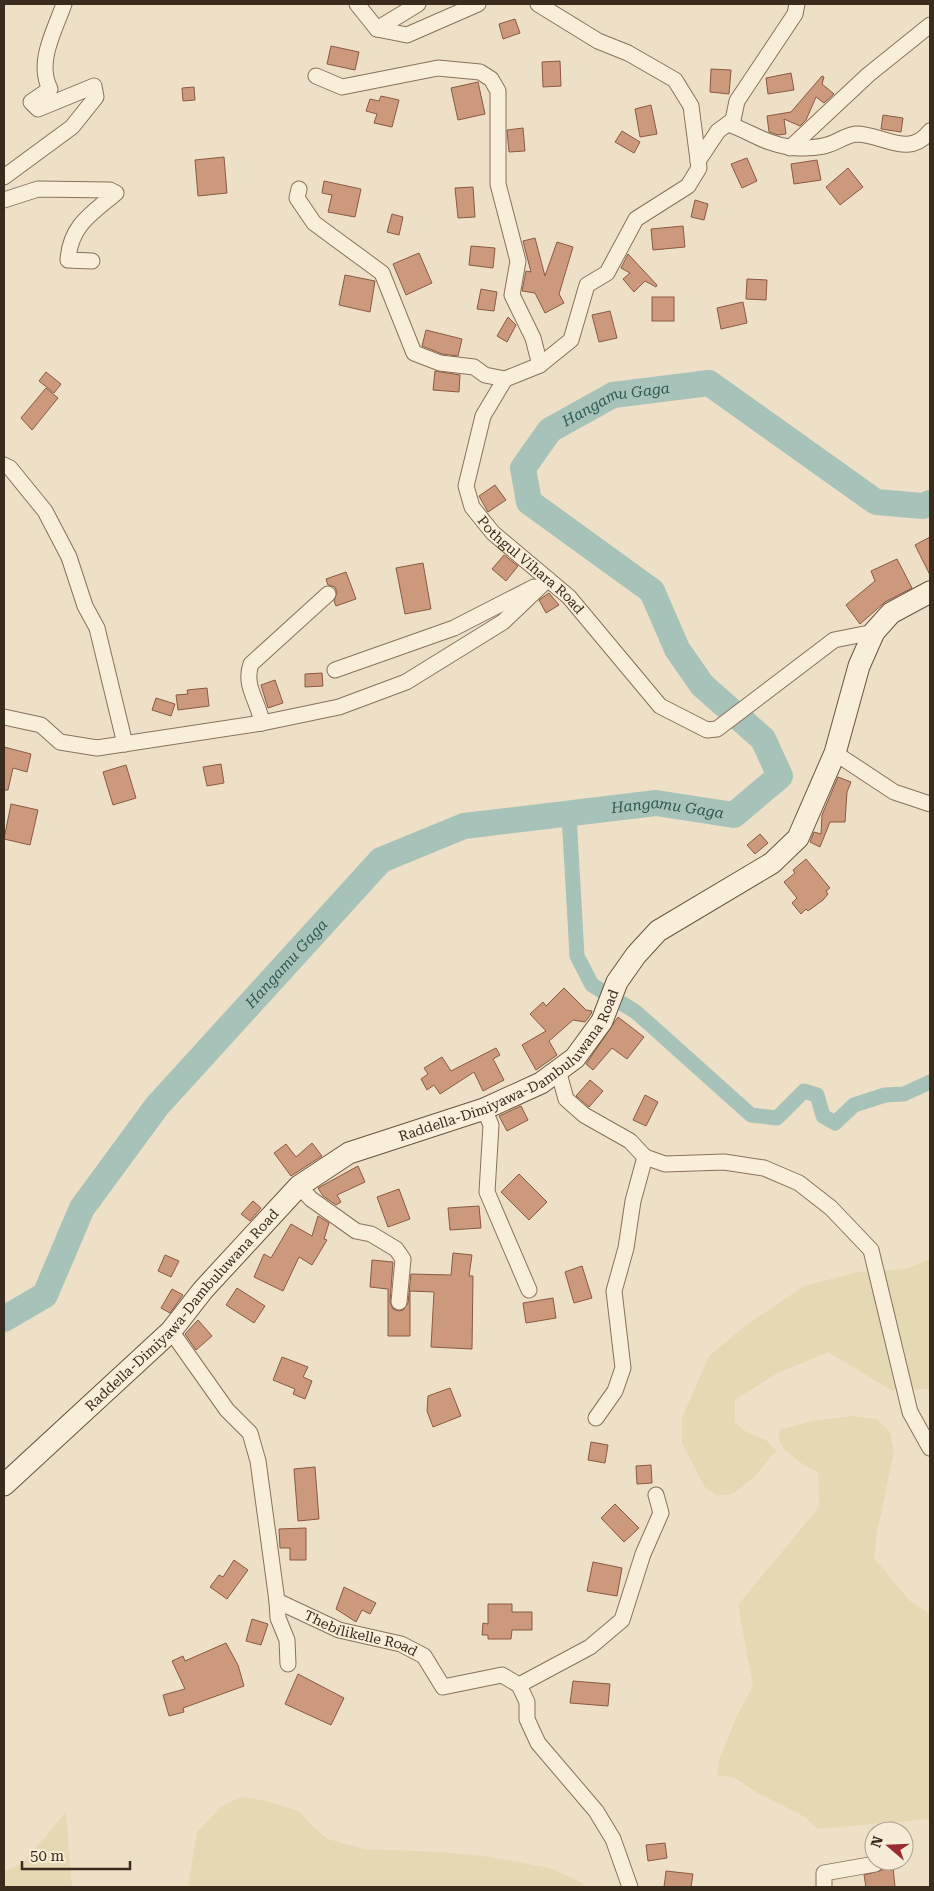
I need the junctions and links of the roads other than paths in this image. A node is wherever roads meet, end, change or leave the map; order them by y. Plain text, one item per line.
1 (64, 4) edge
2 (357, 4) edge
3 (418, 4) edge
4 (478, 4) edge
5 (538, 4) edge
6 (796, 4) edge
7 (930, 25) edge
8 (377, 29) junction
9 (316, 76) dead end
10 (728, 124) junction
11 (930, 131) edge
12 (790, 148) junction
13 (698, 161) junction
14 (4, 177) edge
15 (299, 189) dead end
16 (4, 200) edge
17 (92, 261) dead end
18 (540, 365) junction
19 (505, 379) junction
20 (4, 465) edge
21 (548, 579) junction
22 (930, 592) edge
23 (328, 594) dead end
24 (874, 632) junction
25 (335, 670) dead end
26 (4, 717) edge
27 (262, 723) junction
28 (125, 744) junction
29 (835, 753) junction
30 (930, 804) edge
31 (558, 1070) junction
32 (484, 1109) junction
33 (645, 1157) junction
34 (299, 1186) junction
35 (529, 1290) dead end
36 (400, 1302) dead end
37 (171, 1331) junction
38 (596, 1418) dead end
39 (930, 1448) edge
40 (4, 1485) edge
41 (656, 1495) dead end
42 (276, 1601) junction
43 (288, 1664) dead end
44 (518, 1684) junction
45 (864, 1866) edge
46 (630, 1887) edge
47 (824, 1887) edge

1 - 14 street
2 - 8 street
3 - 8 street
4 - 8 street
5 - 13 street
6 - 10 street
7 - 12 street
9 - 18 street
10 - 12 street
10 - 13 street
11 - 12 street
13 - 18 street
15 - 19 street
16 - 17 street
18 - 19 street
19 - 21 street, Pothgul Vihara Road
20 - 28 street
21 - 24 street, Pothgul Vihara Road
21 - 25 street
21 - 27 street
22 - 24 street, Raddella-Dimiyawa-Dambuluwana Road
23 - 27 street
24 - 29 street, Raddella-Dimiyawa-Dambuluwana Road
26 - 28 street
27 - 28 street
29 - 30 street
29 - 31 street, Raddella-Dimiyawa-Dambuluwana Road
31 - 32 street, Raddella-Dimiyawa-Dambuluwana Road
31 - 33 street
32 - 34 street, Raddella-Dimiyawa-Dambuluwana Road
32 - 35 street
33 - 38 street
33 - 39 street
34 - 36 street
34 - 37 street, Raddella-Dimiyawa-Dambuluwana Road
37 - 40 street, Raddella-Dimiyawa-Dambuluwana Road
37 - 42 street
41 - 44 street
42 - 43 street
42 - 44 street, Thebilikelle Road
44 - 46 street
45 - 47 street

